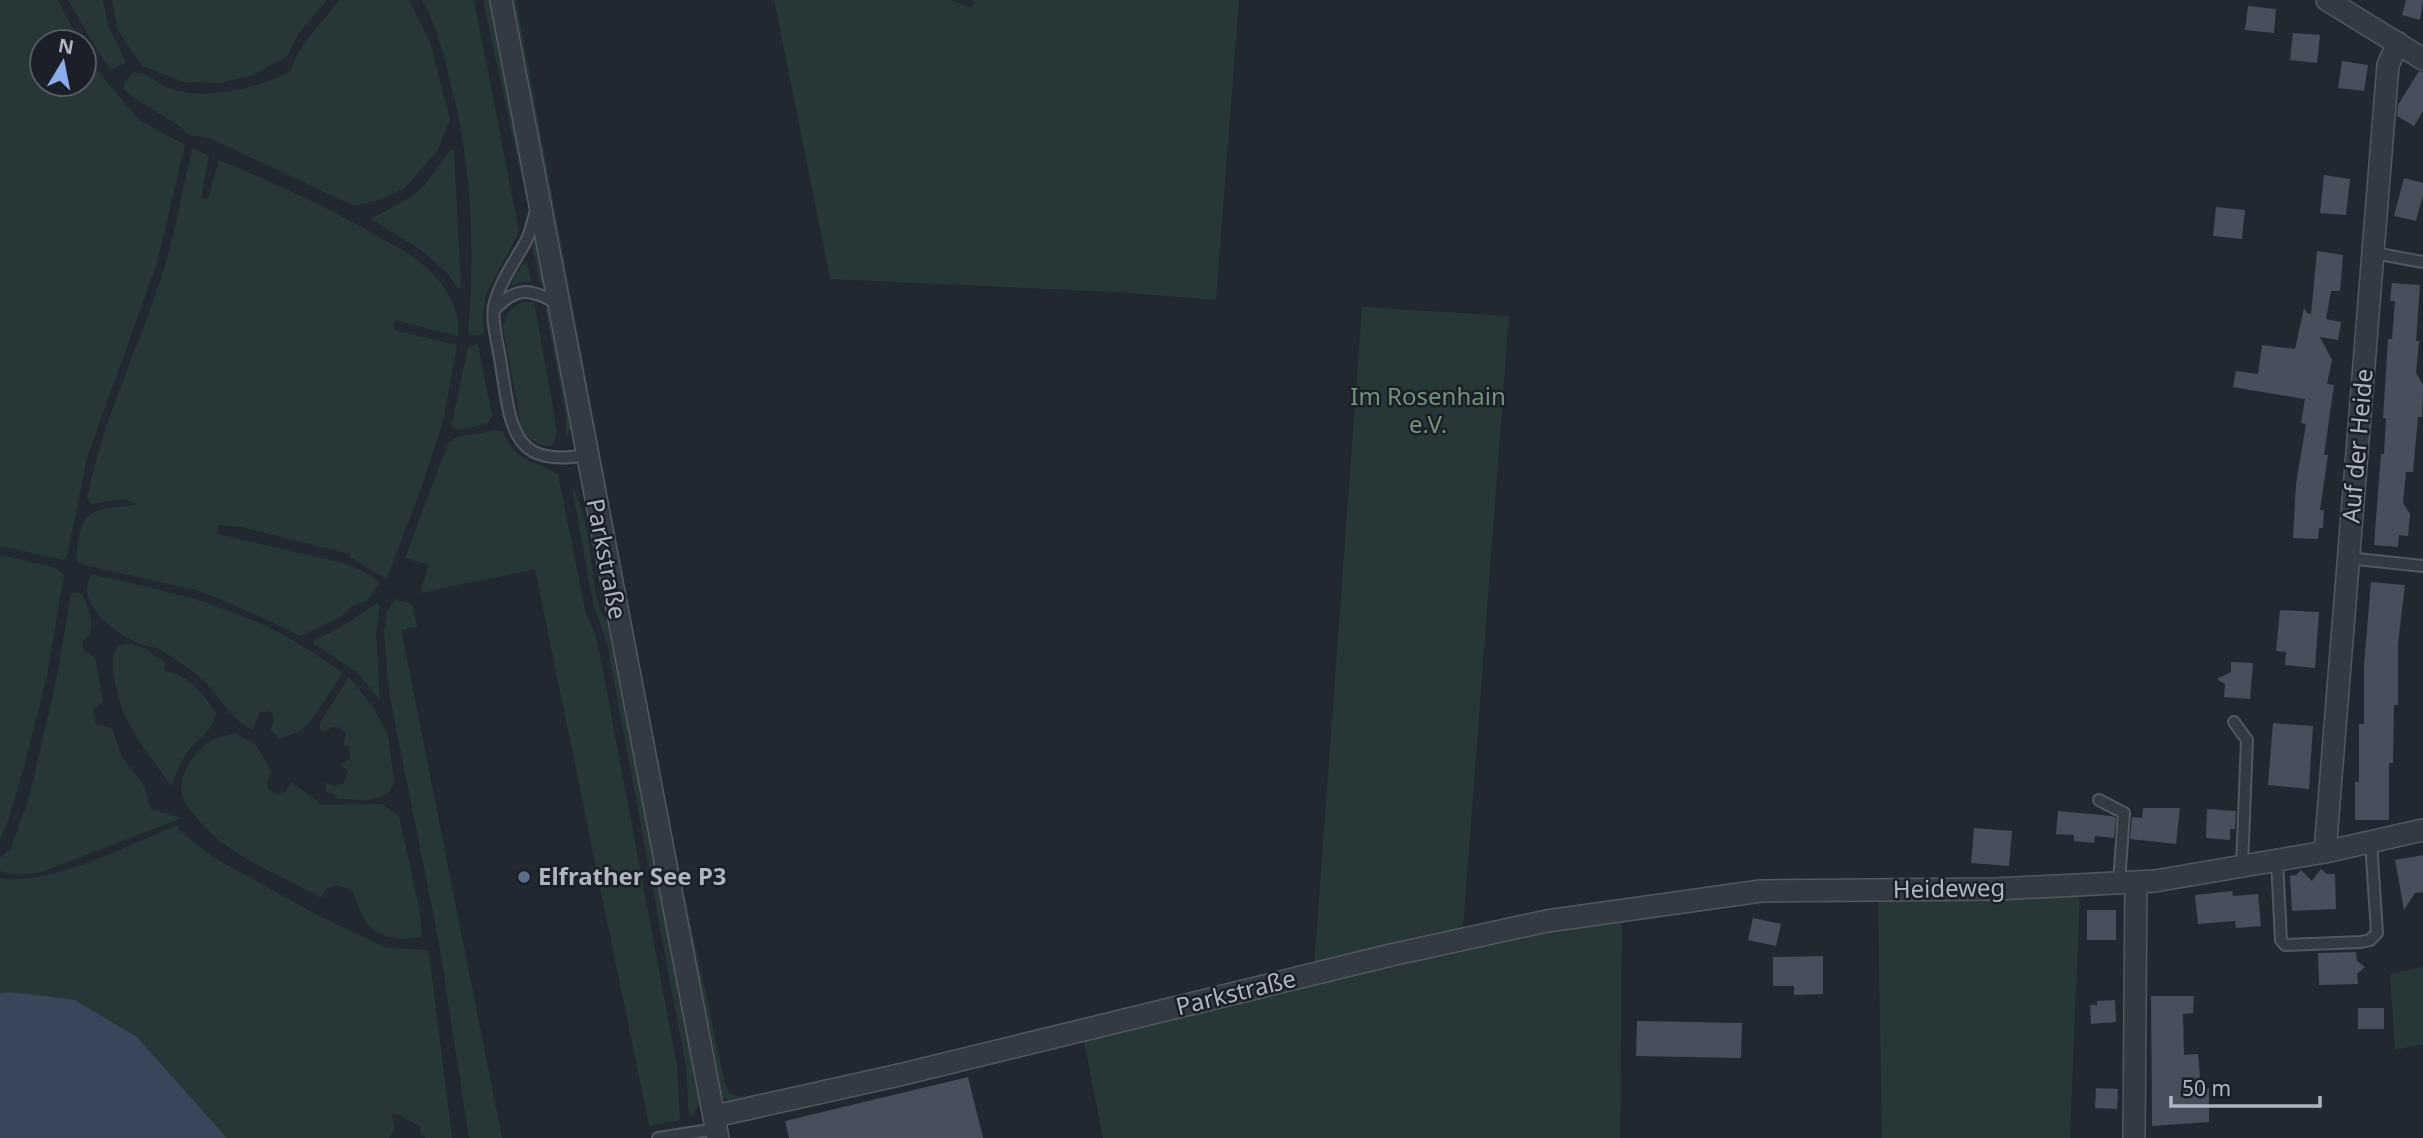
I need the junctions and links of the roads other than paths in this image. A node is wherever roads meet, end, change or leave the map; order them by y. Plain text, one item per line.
1 (500, 0) edge
2 (2327, 0) edge
3 (2398, 43) junction
4 (2423, 59) edge
5 (539, 201) junction
6 (2374, 253) junction
7 (2423, 262) edge
8 (558, 303) junction
9 (493, 311) junction
10 (586, 455) junction
11 (2348, 558) junction
12 (2423, 566) edge
13 (2234, 722) dead end
14 (2099, 800) dead end
15 (2423, 830) edge
16 (2371, 842) junction
17 (2325, 852) junction
18 (2277, 860) junction
19 (2242, 866) junction
20 (2127, 883) junction
21 (1761, 891) joint
22 (716, 1128) edge
23 (658, 1138) edge
24 (2134, 1138) edge

1 - 5 street, Parkstraße
2 - 3 street
3 - 4 street
3 - 6 street, Auf der Heide
5 - 8 street, Parkstraße
5 - 9 lane
6 - 7 lane
6 - 11 street, Auf der Heide
8 - 9 lane
8 - 10 street, Parkstraße
9 - 10 lane
10 - 22 street, Parkstraße
11 - 12 lane
11 - 17 street, Auf der Heide
13 - 19 lane
14 - 20 lane
15 - 16 street, Heideweg
16 - 17 street, Heideweg
16 - 18 lane
17 - 18 street, Heideweg
18 - 19 street, Heideweg
19 - 20 street, Heideweg
20 - 21 street, Heideweg
20 - 24 street
21 - 22 street, Parkstraße
22 - 23 lane

